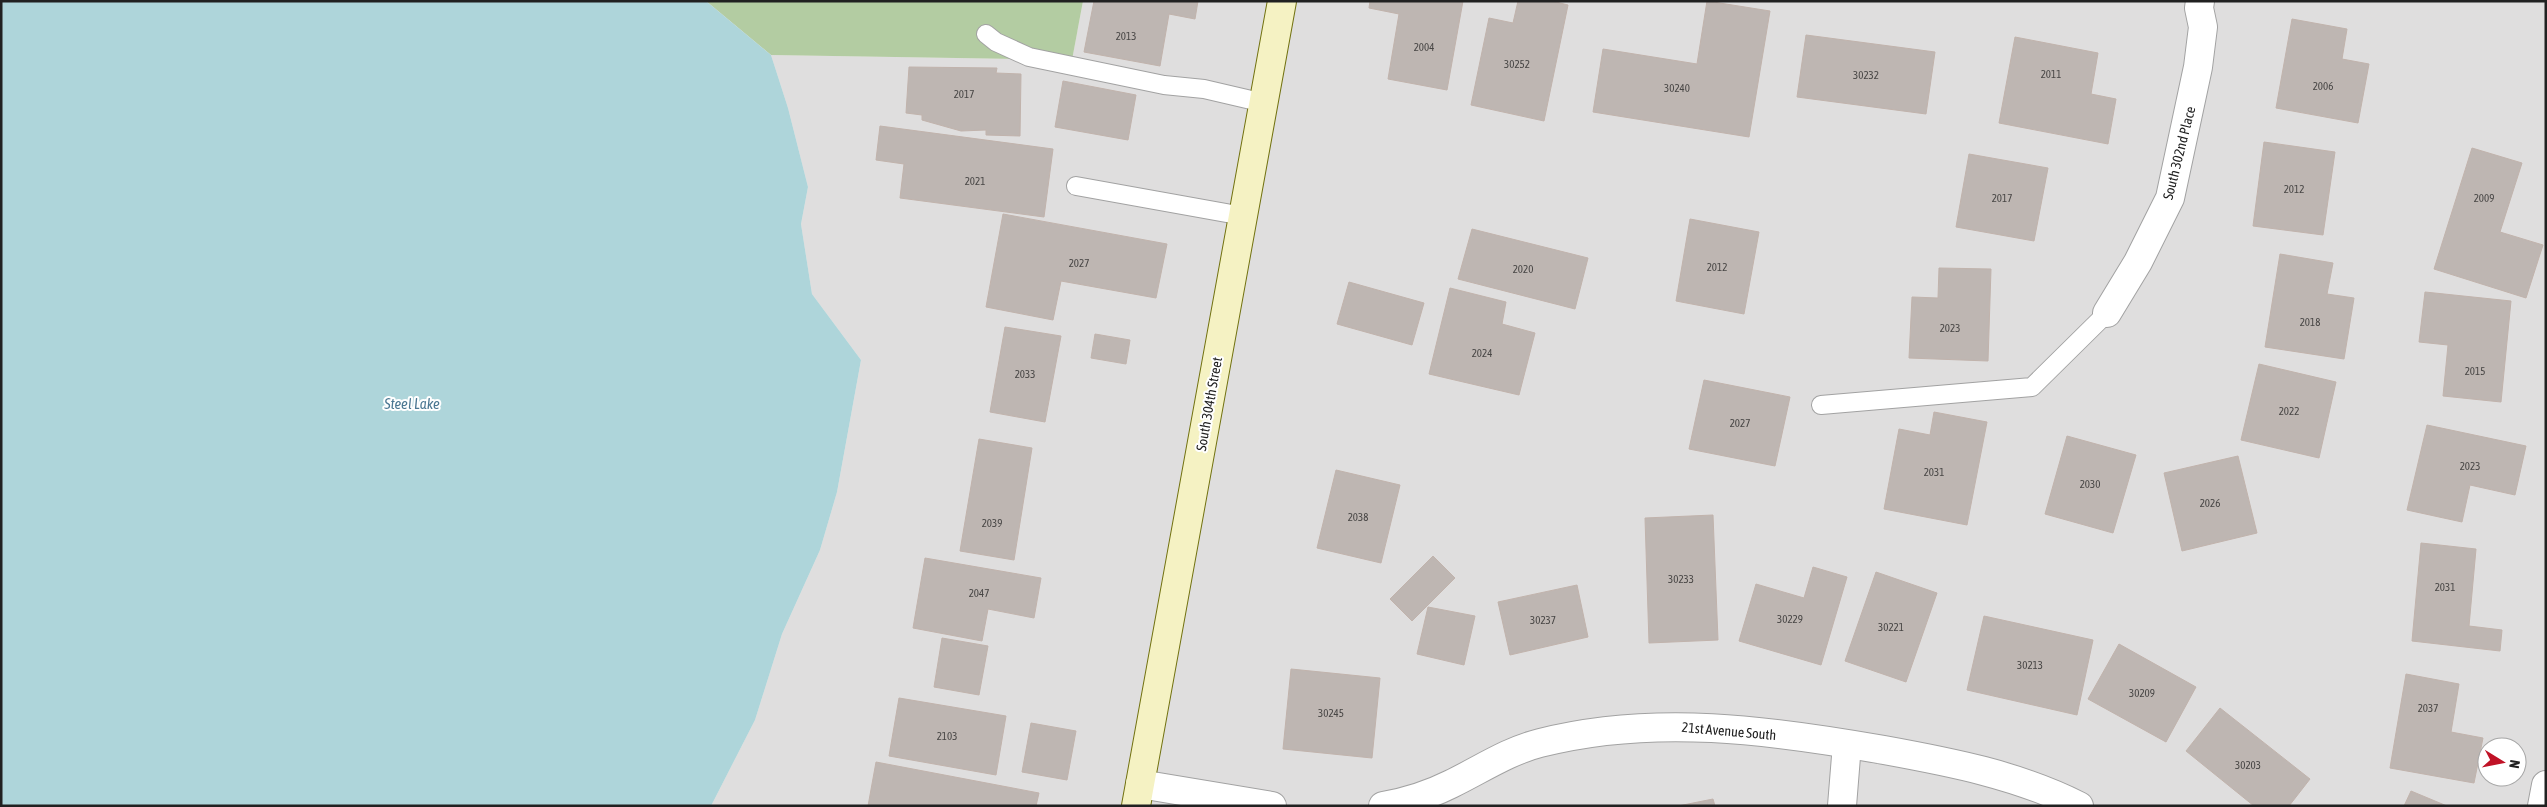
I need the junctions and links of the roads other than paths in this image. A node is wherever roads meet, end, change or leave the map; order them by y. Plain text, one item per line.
1 (1282, 1) edge
2 (2197, 4) edge
3 (986, 34) dead end
4 (1264, 103) junction
5 (1076, 186) dead end
6 (1243, 216) junction
7 (2107, 313) joint
8 (1821, 405) dead end
9 (1847, 744) junction
10 (2546, 786) edge
11 (1138, 795) edge
12 (1272, 806) edge
13 (1383, 806) edge
14 (1842, 806) edge
15 (2079, 806) edge
16 (2542, 806) edge

1 - 4 street, South 304th Street
2 - 7 street, South 302nd Place
3 - 4 lane
4 - 6 street, South 304th Street
5 - 6 lane
6 - 11 street, South 304th Street
7 - 8 lane
9 - 13 street, 21st Avenue South
9 - 14 street
9 - 15 street, 21st Avenue South
10 - 16 street
11 - 12 street

